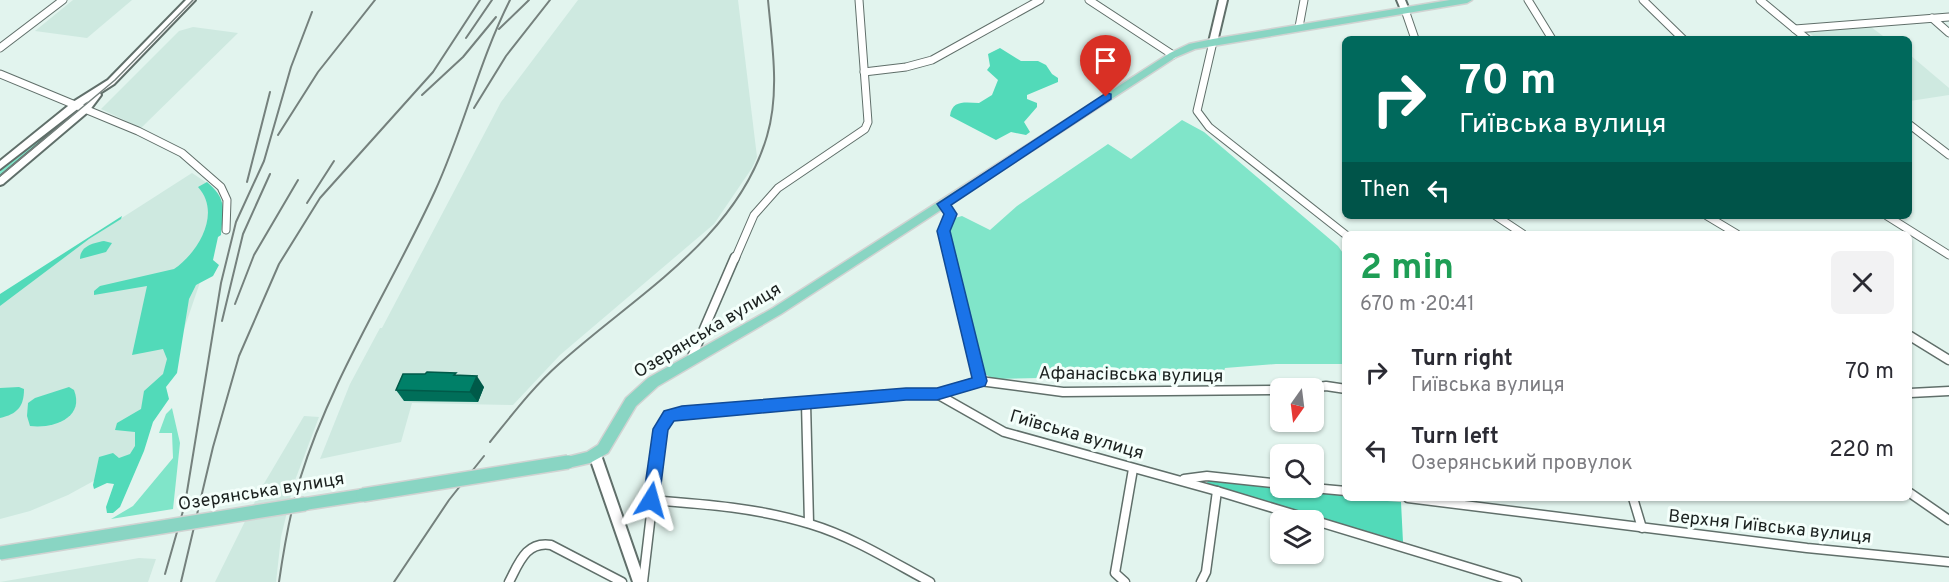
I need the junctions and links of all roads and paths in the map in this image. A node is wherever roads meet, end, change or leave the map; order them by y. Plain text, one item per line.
1 (63, 0) edge
2 (192, 0) edge
3 (859, 0) edge
4 (1041, 0) edge
5 (1089, 0) edge
6 (1223, 0) edge
7 (1304, 0) edge
8 (1467, 0) edge
9 (1528, 0) edge
10 (1643, 0) edge
11 (1760, 0) edge
12 (1403, 5) edge
13 (1949, 16) edge
14 (1932, 18) junction
15 (1299, 27) junction
16 (1795, 29) junction
17 (1949, 33) edge
18 (1414, 36) edge
19 (1550, 36) edge
20 (1680, 36) edge
21 (1803, 36) edge
22 (1213, 42) junction
23 (0, 48) edge
24 (1173, 55) junction
25 (864, 72) junction
26 (0, 74) edge
27 (101, 90) junction
28 (76, 104) junction
29 (86, 109) junction
30 (1912, 126) edge
31 (1949, 155) edge
32 (0, 166) edge
33 (0, 182) edge
34 (944, 204) junction
35 (1500, 219) edge
36 (1712, 219) edge
37 (1892, 219) edge
38 (226, 230) dead end
39 (1518, 231) edge
40 (1732, 231) edge
41 (1911, 231) edge
42 (1342, 232) edge
43 (1912, 232) edge
44 (1949, 255) edge
45 (1912, 337) edge
46 (692, 359) junction
47 (1949, 360) edge
48 (980, 381) junction
49 (1324, 386) edge
50 (1342, 388) edge
51 (1270, 390) edge
52 (1949, 391) edge
53 (1912, 393) edge
54 (937, 394) junction
55 (806, 403) junction
56 (595, 455) junction
57 (1133, 469) junction
58 (1179, 480) junction
59 (1270, 483) edge
60 (1324, 489) edge
61 (1216, 491) junction
62 (1342, 491) edge
63 (1912, 494) edge
64 (651, 500) junction
65 (1431, 501) edge
66 (1634, 501) edge
67 (1949, 520) edge
68 (809, 523) junction
69 (1642, 528) junction
70 (0, 553) edge
71 (1949, 562) edge
72 (508, 582) edge
73 (622, 582) edge
74 (639, 582) edge
75 (643, 582) edge
76 (930, 582) edge
77 (1125, 582) edge
78 (1201, 582) edge
79 (1517, 582) edge

1 - 23 street
2 - 27 main road
3 - 25 street
4 - 25 street
5 - 24 street
6 - 22 main road
7 - 15 street
8 - 12 main road, Озерянська вулиця
9 - 19 street
10 - 20 street
11 - 16 street
12 - 15 main road, Озерянська вулиця
12 - 18 street
13 - 14 street
14 - 16 street
14 - 17 street
15 - 22 main road, Озерянська вулиця
16 - 21 street
22 - 24 main road, Озерянська вулиця
22 - 42 street
24 - 34 main road, Озерянська вулиця
25 - 46 street
26 - 28 street
27 - 28 main road
27 - 29 main road
28 - 29 street
28 - 32 main road
29 - 33 main road
29 - 38 street
30 - 31 street
34 - 46 main road, Озерянська вулиця
34 - 48 street
35 - 39 street
36 - 40 street
37 - 41 street
43 - 44 street
45 - 47 street
46 - 56 main road, Озерянська вулиця
48 - 51 street, Афанасівська вулиця
48 - 54 street, Гиївська вулиця
49 - 50 street
52 - 53 street
54 - 55 street, Гиївська вулиця
54 - 57 street, Гиївська вулиця
55 - 64 street, Гиївська вулиця
55 - 68 street
56 - 70 main road, Озерянська вулиця, bridge
56 - 74 main road
57 - 58 street, Гиївська вулиця
57 - 77 street
58 - 59 street, Гиївська вулиця
58 - 61 street, Гиївська вулиця
60 - 62 street
61 - 78 street
61 - 79 street, Гиївська вулиця
63 - 67 street
64 - 68 street
64 - 75 street
65 - 69 street, Верхня Гиївська вулиця
66 - 69 street
68 - 76 street
69 - 71 street, Верхня Гиївська вулиця
72 - 73 street

